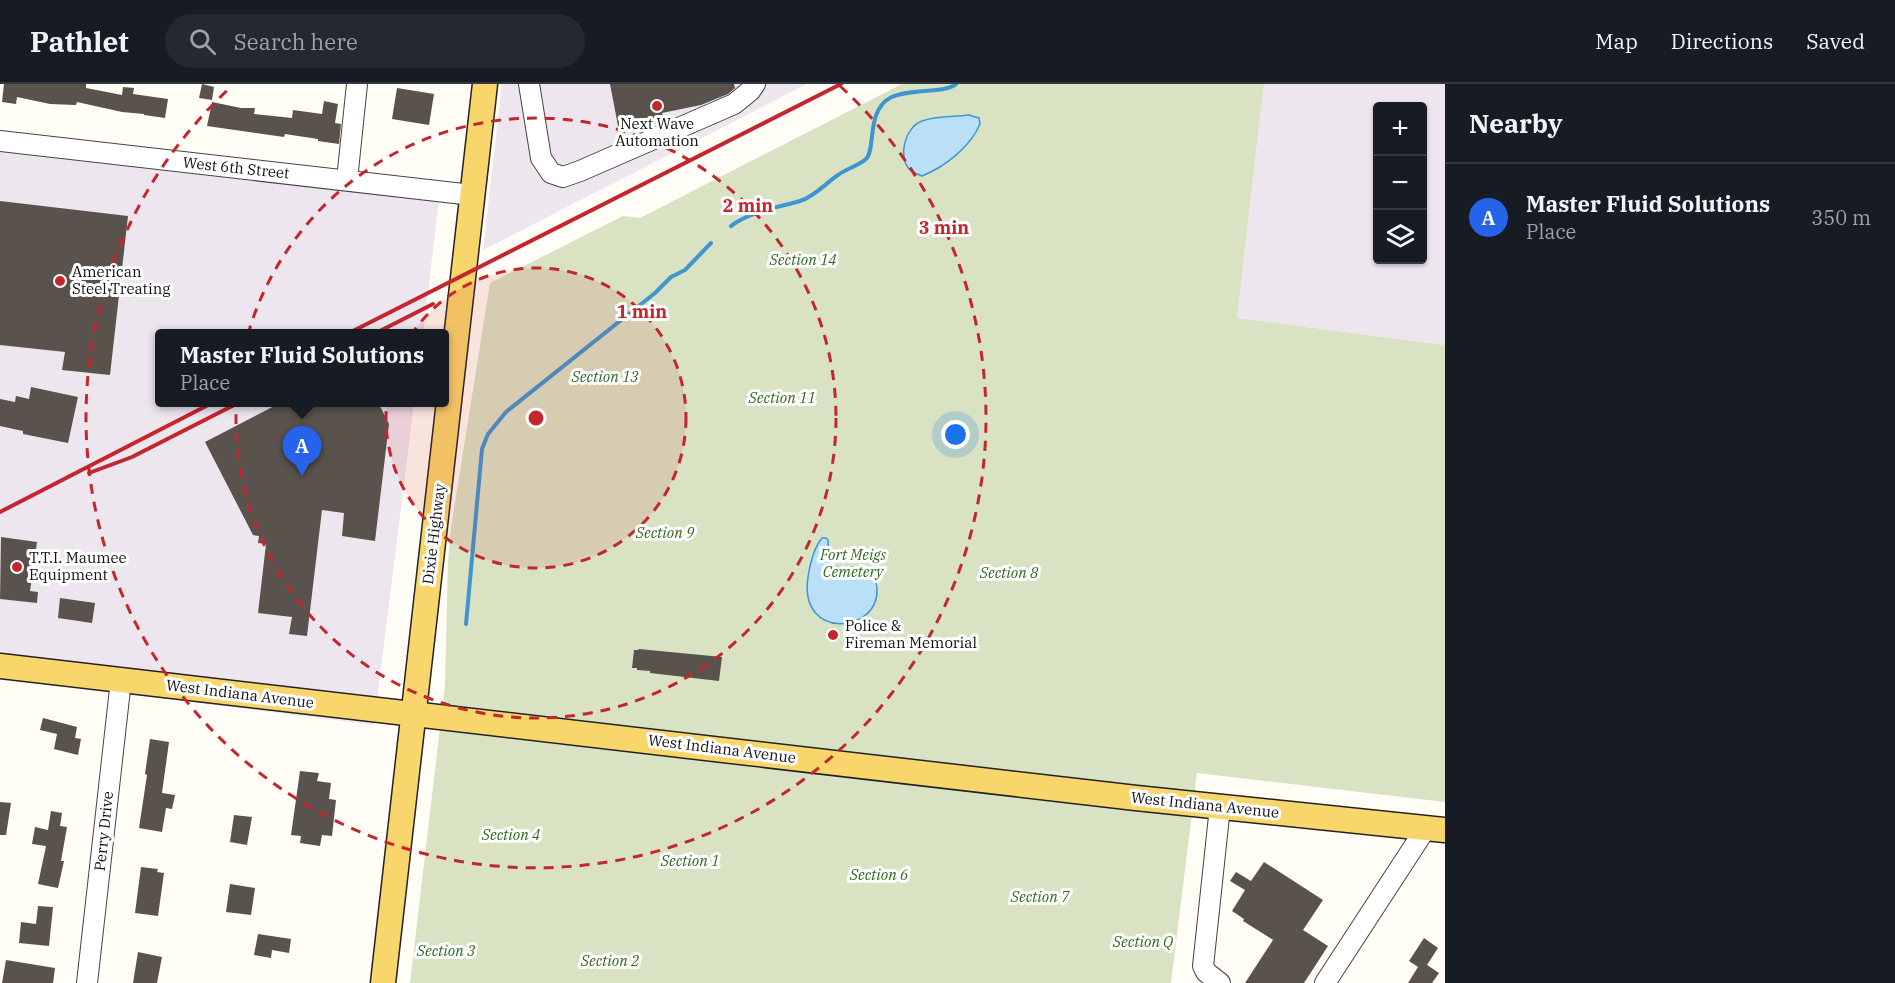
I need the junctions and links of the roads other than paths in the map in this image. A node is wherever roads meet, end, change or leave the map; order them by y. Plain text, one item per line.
1 (357, 84) edge
2 (485, 84) edge
3 (530, 84) edge
4 (755, 84) edge
5 (0, 141) edge
6 (346, 180) junction
7 (472, 195) junction
8 (449, 397) edge
9 (448, 407) edge
10 (0, 666) edge
11 (121, 680) junction
12 (413, 714) junction
13 (1220, 807) junction
14 (1436, 829) edge
15 (87, 983) edge
16 (383, 983) edge
17 (1220, 983) edge
18 (1325, 983) edge

1 - 6 street
2 - 7 main road, Dixie Highway
3 - 4 street
5 - 6 street, West 6th Street
6 - 7 street, West 6th Street
7 - 8 main road, Dixie Highway
9 - 12 main road, Dixie Highway
10 - 11 main road, West Indiana Avenue
11 - 12 main road, West Indiana Avenue
11 - 15 street, Perry Drive
12 - 13 main road, West Indiana Avenue
12 - 16 main road, Dixie Highway
13 - 14 main road, West Indiana Avenue
13 - 17 street
14 - 18 street

